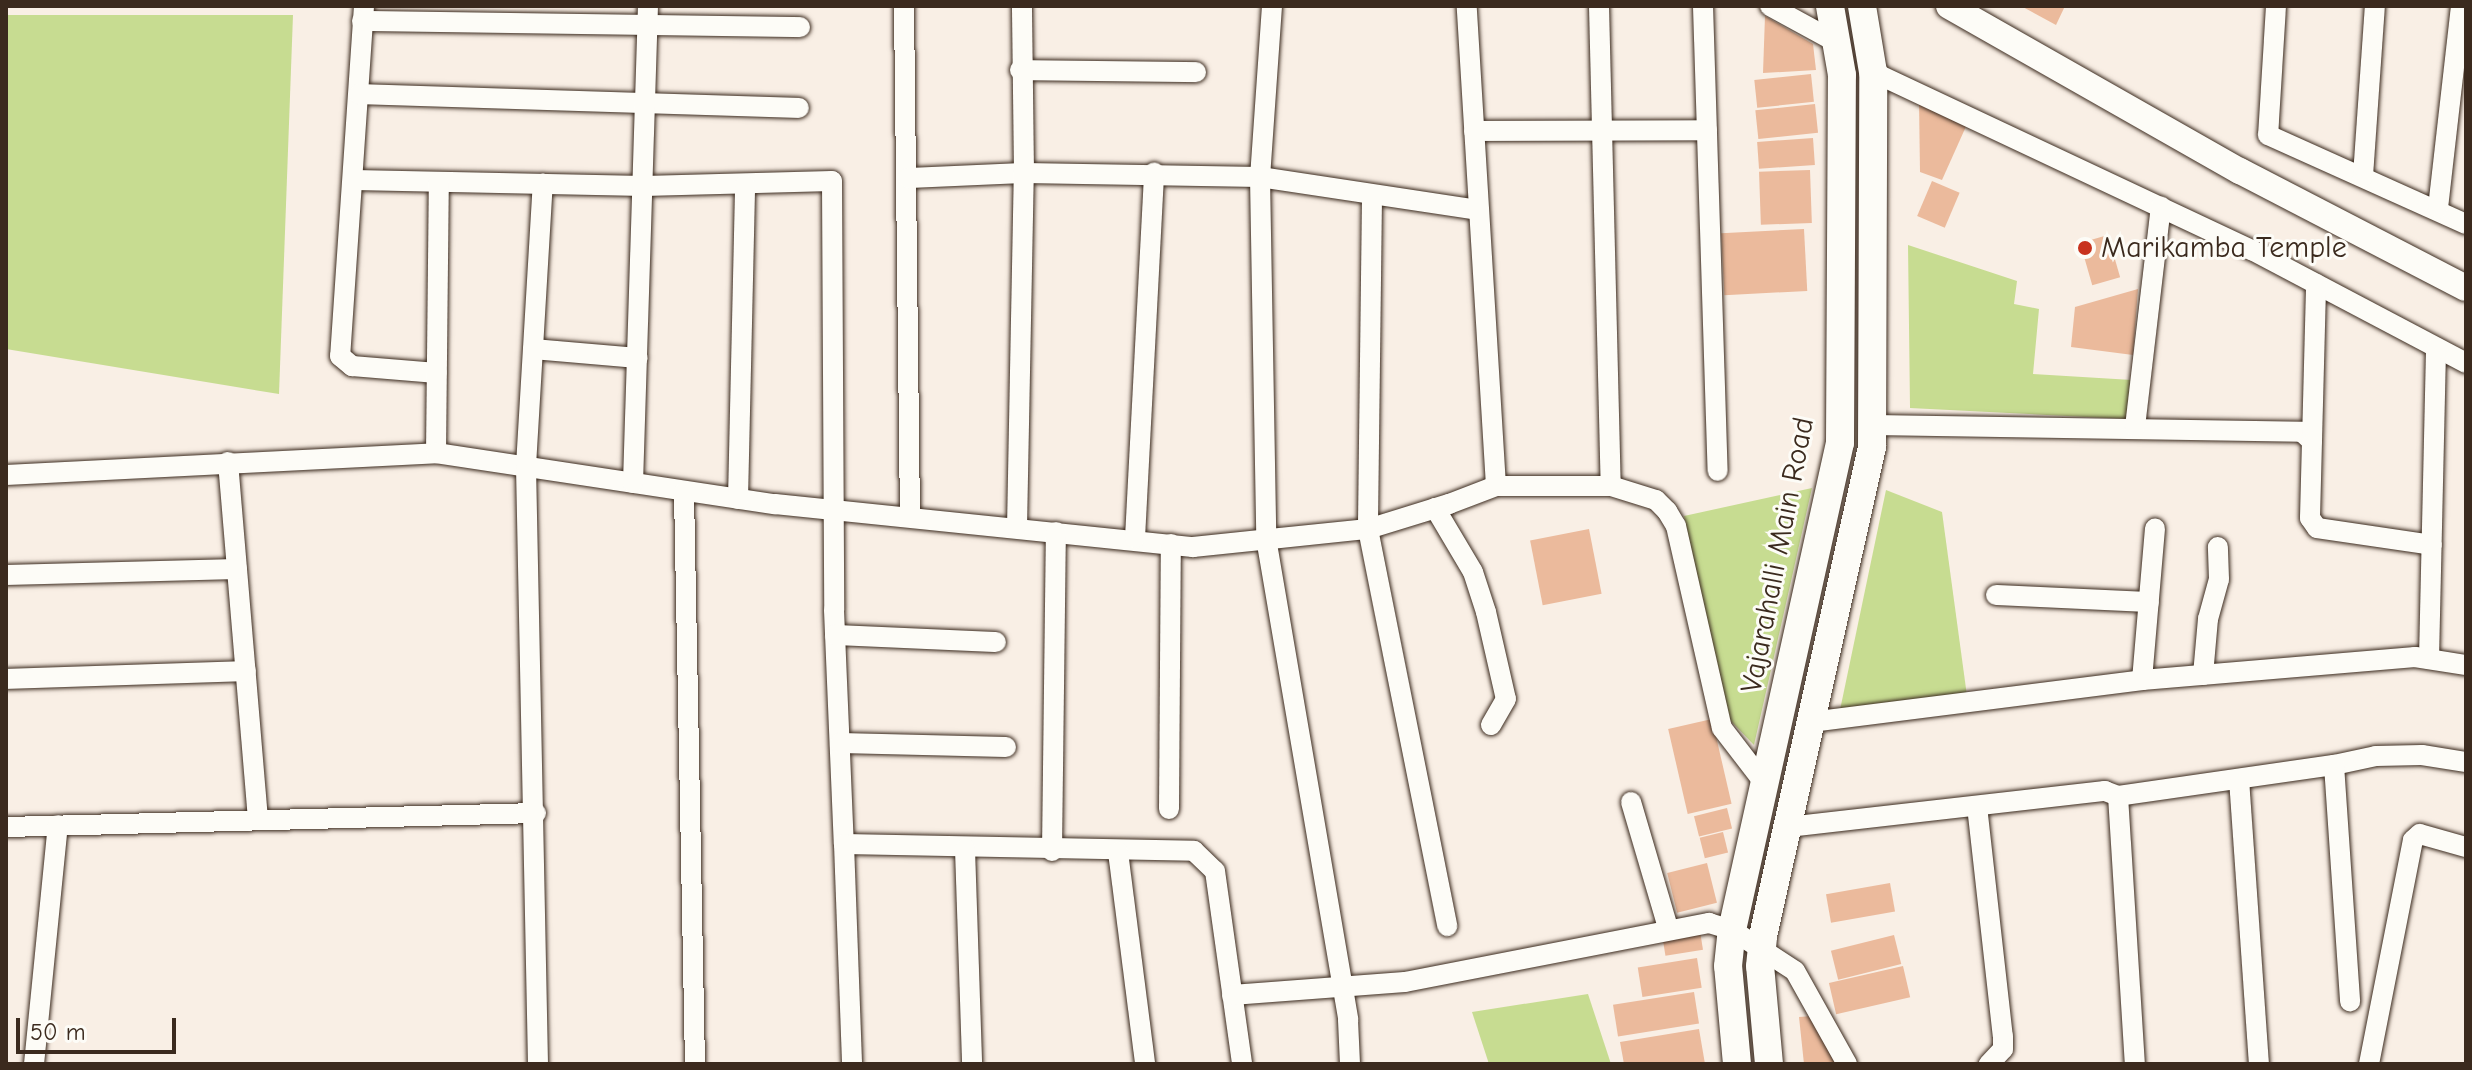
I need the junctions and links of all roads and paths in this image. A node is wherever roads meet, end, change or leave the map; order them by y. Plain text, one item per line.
1 (648, 6) edge
2 (904, 6) edge
3 (1022, 6) edge
4 (1272, 6) edge
5 (1467, 6) edge
6 (1599, 6) edge
7 (1703, 6) edge
8 (1770, 6) edge
9 (1830, 6) edge
10 (1862, 6) edge
11 (1949, 6) edge
12 (2276, 6) edge
13 (2375, 6) edge
14 (2461, 6) edge
15 (363, 14) edge
16 (800, 27) dead end
17 (647, 28) junction
18 (1836, 42) junction
19 (2462, 53) edge
20 (1020, 70) junction
21 (1196, 72) dead end
22 (1873, 72) junction
23 (359, 94) junction
24 (646, 107) junction
25 (799, 108) dead end
26 (1707, 130) junction
27 (1474, 131) junction
28 (1602, 131) junction
29 (1154, 172) junction
30 (1024, 173) junction
31 (2363, 176) junction
32 (1260, 177) junction
33 (908, 178) junction
34 (354, 180) junction
35 (439, 182) junction
36 (543, 184) junction
37 (745, 185) junction
38 (644, 186) junction
39 (1372, 197) junction
40 (2161, 207) junction
41 (2438, 208) junction
42 (1478, 210) junction
43 (2466, 224) edge
44 (2316, 284) junction
45 (2466, 288) edge
46 (2436, 348) junction
47 (533, 349) junction
48 (638, 358) junction
49 (2466, 363) edge
50 (437, 373) junction
51 (1873, 425) junction
52 (2135, 427) junction
53 (2312, 441) junction
54 (436, 453) junction
55 (228, 462) junction
56 (526, 466) junction
57 (1718, 471) dead end
58 (6, 475) edge
59 (633, 483) junction
60 (1496, 486) junction
61 (1611, 486) junction
62 (684, 492) junction
63 (738, 499) junction
64 (1435, 508) junction
65 (833, 510) junction
66 (910, 517) junction
67 (1017, 528) junction
68 (1368, 529) junction
69 (2155, 529) dead end
70 (1056, 532) junction
71 (1135, 538) junction
72 (1266, 538) junction
73 (1171, 544) junction
74 (2432, 545) junction
75 (2218, 547) dead end
76 (237, 569) junction
77 (6, 575) edge
78 (1996, 595) dead end
79 (2149, 602) junction
80 (835, 635) junction
81 (996, 642) dead end
82 (2429, 659) junction
83 (2466, 665) edge
84 (246, 671) junction
85 (2203, 675) junction
86 (6, 679) edge
87 (2142, 680) junction
88 (1811, 722) junction
89 (1491, 725) dead end
90 (840, 743) junction
91 (1006, 747) dead end
92 (2466, 762) edge
93 (2334, 765) junction
94 (2239, 779) junction
95 (1765, 784) junction
96 (2118, 796) junction
97 (1631, 802) dead end
98 (1977, 806) junction
99 (1169, 809) dead end
100 (536, 813) junction
101 (258, 817) junction
102 (58, 825) junction
103 (6, 827) edge
104 (1788, 827) junction
105 (844, 844) junction
106 (2466, 847) edge
107 (965, 849) junction
108 (1052, 851) junction
109 (1118, 852) junction
110 (1447, 926) dead end
111 (1668, 928) junction
112 (1732, 930) junction
113 (1762, 950) junction
114 (1343, 990) junction
115 (1232, 995) junction
116 (2350, 1001) dead end
117 (34, 1064) edge
118 (538, 1064) edge
119 (695, 1064) edge
120 (852, 1064) edge
121 (972, 1064) edge
122 (1145, 1064) edge
123 (1242, 1064) edge
124 (1350, 1064) edge
125 (1737, 1064) edge
126 (1769, 1064) edge
127 (1847, 1064) edge
128 (1989, 1064) edge
129 (2135, 1064) edge
130 (2259, 1064) edge
131 (2369, 1064) edge

1 - 17 street
2 - 33 street
3 - 20 street
4 - 32 street
5 - 27 street
6 - 28 street
7 - 26 street
8 - 18 street
9 - 18 main road, Vajarahalli Main Road
10 - 22 main road
11 - 45 street
12 - 31 street
13 - 31 street
14 - 19 street
15 - 17 street
15 - 23 street
16 - 17 street
17 - 24 street
18 - 95 main road, Vajarahalli Main Road
19 - 41 street
20 - 21 street
20 - 30 street
22 - 40 street
22 - 51 main road
23 - 24 street
23 - 34 street
24 - 25 street
24 - 38 street
26 - 28 street
26 - 57 street
27 - 28 street
27 - 42 street
28 - 61 street
29 - 30 street
29 - 32 street
29 - 71 street
30 - 33 street
30 - 67 street
31 - 41 street
32 - 39 street
32 - 72 street
33 - 66 street
34 - 35 street
34 - 50 street
35 - 36 street
35 - 50 street
36 - 38 street
36 - 47 street
37 - 38 street
37 - 63 street
37 - 65 street
38 - 48 street
39 - 42 street
39 - 68 street
40 - 44 street
40 - 52 street
41 - 43 street
42 - 60 street
44 - 46 street
44 - 53 street
46 - 49 street
46 - 74 street
47 - 48 street
47 - 56 street
48 - 59 street
50 - 54 street
51 - 52 street
51 - 88 main road
52 - 53 street
53 - 74 street
54 - 55 street
54 - 56 street
55 - 58 street
55 - 76 street
56 - 59 street
56 - 100 street
59 - 62 street
60 - 61 street
60 - 64 street
61 - 95 street
62 - 63 street
62 - 119 street
63 - 65 street
64 - 68 street
64 - 89 street
65 - 66 street
65 - 80 street
66 - 67 street
67 - 70 street
68 - 72 street
68 - 110 street
69 - 79 street
70 - 71 street
70 - 108 street
71 - 73 street
72 - 73 street
72 - 114 street
73 - 99 street
74 - 82 street
75 - 85 street
76 - 77 street
76 - 84 street
78 - 79 street
79 - 87 street
80 - 81 street
80 - 90 street
82 - 83 street
82 - 85 street
84 - 86 street
84 - 101 street
85 - 87 street
87 - 88 street
88 - 104 main road
90 - 91 street
90 - 105 street
92 - 93 street
93 - 94 street
93 - 116 street
94 - 96 street
94 - 130 street
95 - 112 main road, Vajarahalli Main Road
96 - 98 street
96 - 129 street
97 - 111 street
98 - 104 street
98 - 128 street
100 - 101 street
100 - 118 street
101 - 102 street
102 - 103 street
102 - 117 street
104 - 113 main road
105 - 107 street
105 - 120 street
106 - 131 street
107 - 108 street
107 - 121 street
108 - 109 street
109 - 115 street
109 - 122 street
111 - 112 street
111 - 114 street
112 - 113 street
112 - 125 main road, Vajarahalli Main Road
113 - 126 main road
113 - 127 street
114 - 115 street
114 - 124 street
115 - 123 street

